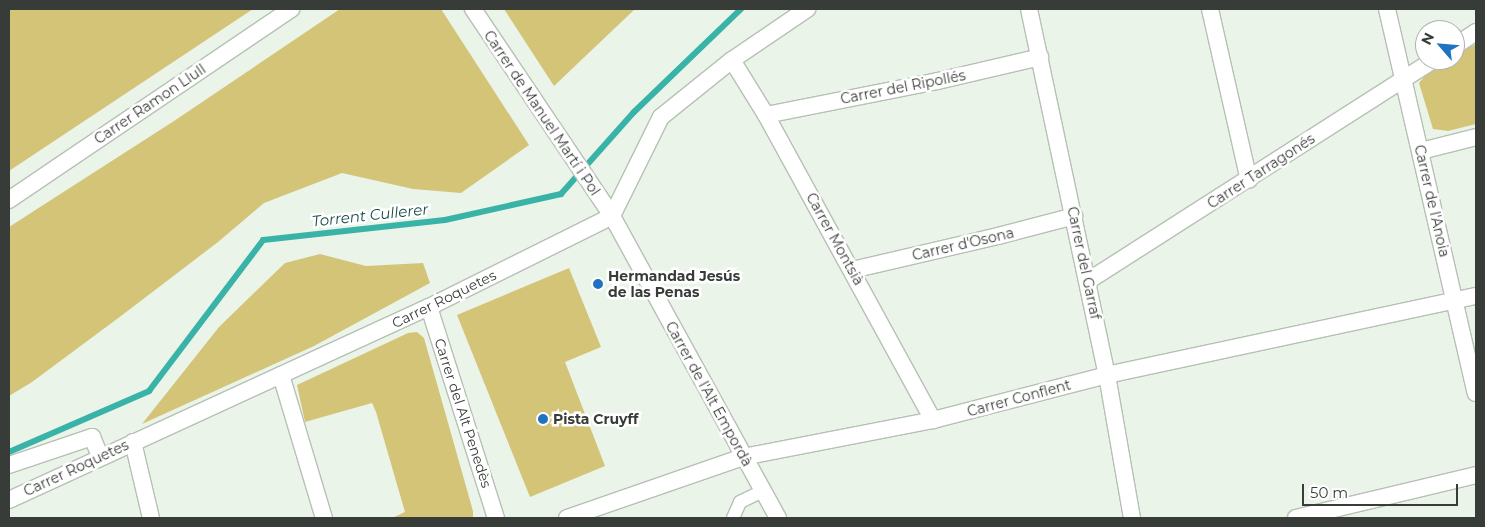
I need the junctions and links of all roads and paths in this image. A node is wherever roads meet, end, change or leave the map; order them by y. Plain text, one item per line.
1 (291, 9) edge
2 (473, 9) edge
3 (807, 9) edge
4 (1029, 9) edge
5 (1210, 9) edge
6 (1387, 9) edge
7 (1476, 32) edge
8 (1465, 39) edge
9 (1040, 57) junction
10 (732, 60) junction
11 (1418, 70) edge
12 (1403, 80) junction
13 (766, 115) junction
14 (1476, 137) edge
15 (1421, 152) junction
16 (1249, 180) junction
17 (9, 200) edge
18 (612, 216) junction
19 (1074, 216) junction
20 (852, 270) junction
21 (1088, 281) junction
22 (1476, 296) edge
23 (1454, 301) junction
24 (429, 307) junction
25 (1107, 374) junction
26 (281, 376) junction
27 (1476, 393) edge
28 (933, 420) junction
29 (133, 442) junction
30 (100, 456) junction
31 (743, 457) junction
32 (9, 465) edge
33 (1476, 475) edge
34 (763, 491) junction
35 (9, 500) edge
36 (151, 518) edge
37 (324, 518) edge
38 (496, 518) edge
39 (567, 518) edge
40 (733, 518) edge
41 (778, 518) edge
42 (1132, 518) edge
43 (1296, 518) edge

1 - 17 street, Carrer Ramon Llull
2 - 18 street, Carrer de Manuel Martí i Pol
3 - 10 street
4 - 9 street, Carrer del Garraf
5 - 16 street
6 - 12 street, Carrer de l'Anoia
7 - 8 street
9 - 13 street, Carrer del Ripollés
9 - 19 street, Carrer del Garraf
10 - 13 street, Carrer Montsià
10 - 18 street
11 - 12 street, Carrer Tarragonés
12 - 15 street, Carrer de l'Anoia
12 - 16 street, Carrer Tarragonés
13 - 20 street, Carrer Montsià
14 - 15 street
15 - 23 street, Carrer de l'Anoia
16 - 21 street, Carrer Tarragonés
18 - 24 street, Carrer Roquetes
18 - 31 street, Carrer de l'Alt Empordà
19 - 20 street, Carrer d'Osona
19 - 21 street, Carrer del Garraf
20 - 28 street, Carrer Montsià
21 - 25 street, Carrer del Garraf
22 - 23 street, Carrer Conflent
23 - 25 street, Carrer Conflent
23 - 27 street, Carrer de l'Anoia
24 - 26 street, Carrer Roquetes
24 - 38 street, Carrer del Alt Penedès
25 - 28 street, Carrer Conflent
25 - 42 street, Carrer del Garraf
26 - 29 street, Carrer Roquetes
26 - 37 street
28 - 31 street, Carrer Conflent
29 - 30 street, Carrer Roquetes
29 - 36 street
30 - 32 street
30 - 35 street, Carrer Roquetes
31 - 34 street, Carrer de l'Alt Empordà
31 - 39 street, Carrer Conflent
33 - 43 street
34 - 40 street
34 - 41 street, Carrer de l'Alt Empordà

